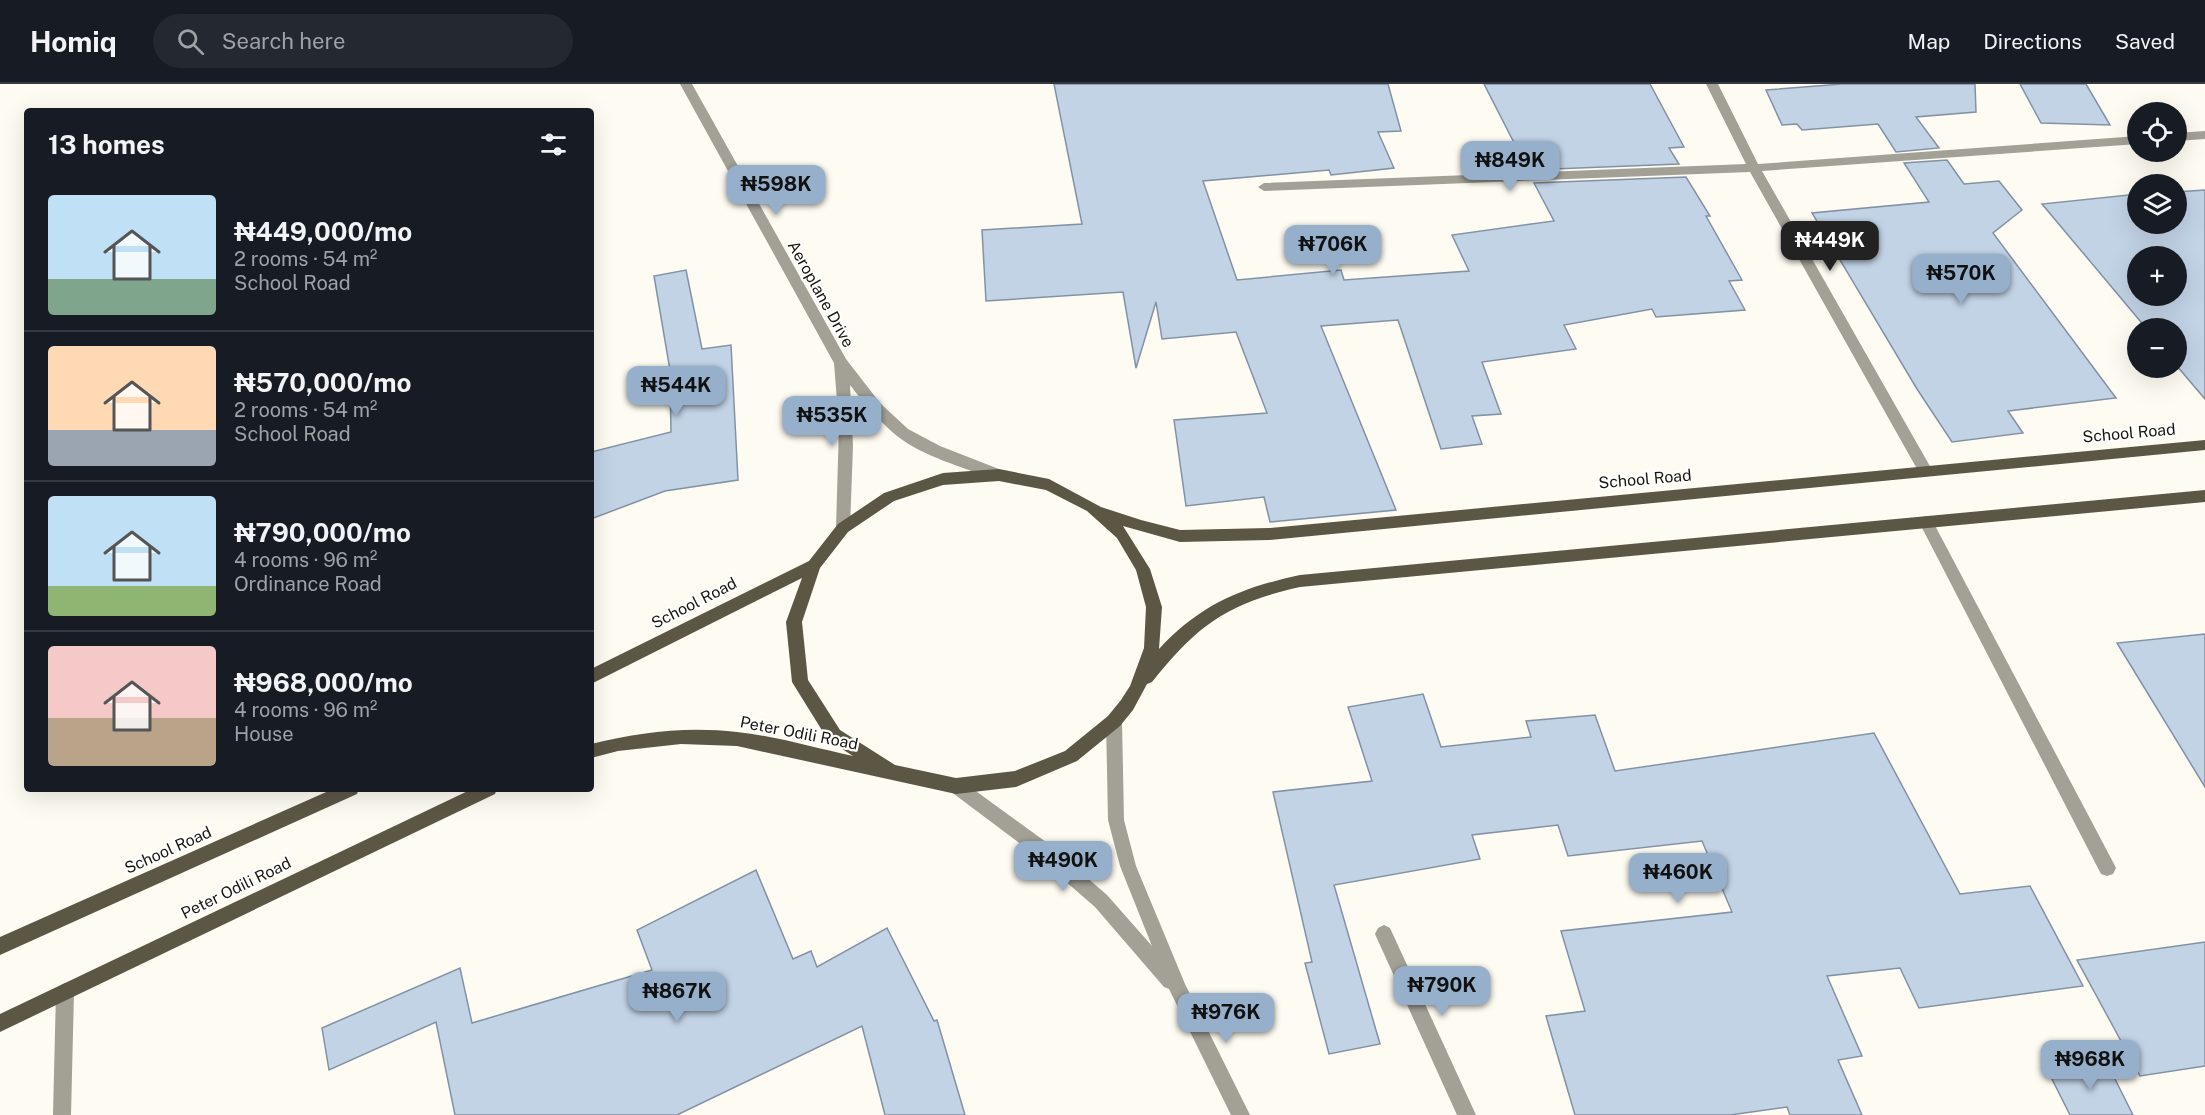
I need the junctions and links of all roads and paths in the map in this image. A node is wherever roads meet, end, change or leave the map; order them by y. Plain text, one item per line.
1 (686, 84) edge
2 (1712, 84) edge
3 (2205, 135) edge
4 (2187, 137) edge
5 (2127, 141) edge
6 (1754, 168) junction
7 (1264, 187) dead end
8 (841, 363) junction
9 (2205, 446) edge
10 (1926, 472) junction
11 (999, 475) junction
12 (2205, 496) edge
13 (1092, 507) junction
14 (1926, 522) junction
15 (843, 528) junction
16 (814, 565) junction
17 (594, 675) edge
18 (1137, 688) junction
19 (1114, 721) junction
20 (594, 750) edge
21 (892, 772) junction
22 (956, 786) junction
23 (344, 792) edge
24 (483, 792) edge
25 (2107, 868) dead end
26 (1384, 934) dead end
27 (0, 946) edge
28 (1178, 990) junction
29 (65, 992) junction
30 (0, 1023) edge
31 (63, 1115) edge
32 (1241, 1115) edge
33 (1467, 1115) edge

1 - 8 street, Aeroplane Drive
2 - 6 street
3 - 4 street
5 - 6 street
6 - 7 street
6 - 10 street
8 - 11 street
8 - 15 street
9 - 10 main road, School Road
10 - 13 main road, School Road
11 - 13 main road
11 - 15 main road
12 - 14 main road
13 - 18 main road
14 - 18 main road
14 - 25 street
15 - 16 main road
16 - 17 main road, School Road
16 - 21 main road
18 - 19 main road, Peter Odili Road
19 - 22 main road, Peter Odili Road
19 - 28 street
20 - 21 main road, Peter Odili Road
21 - 22 main road, Peter Odili Road
22 - 28 street
23 - 27 main road, School Road
24 - 29 main road, Peter Odili Road
26 - 33 street
28 - 32 street
29 - 30 main road, Peter Odili Road
29 - 31 street

